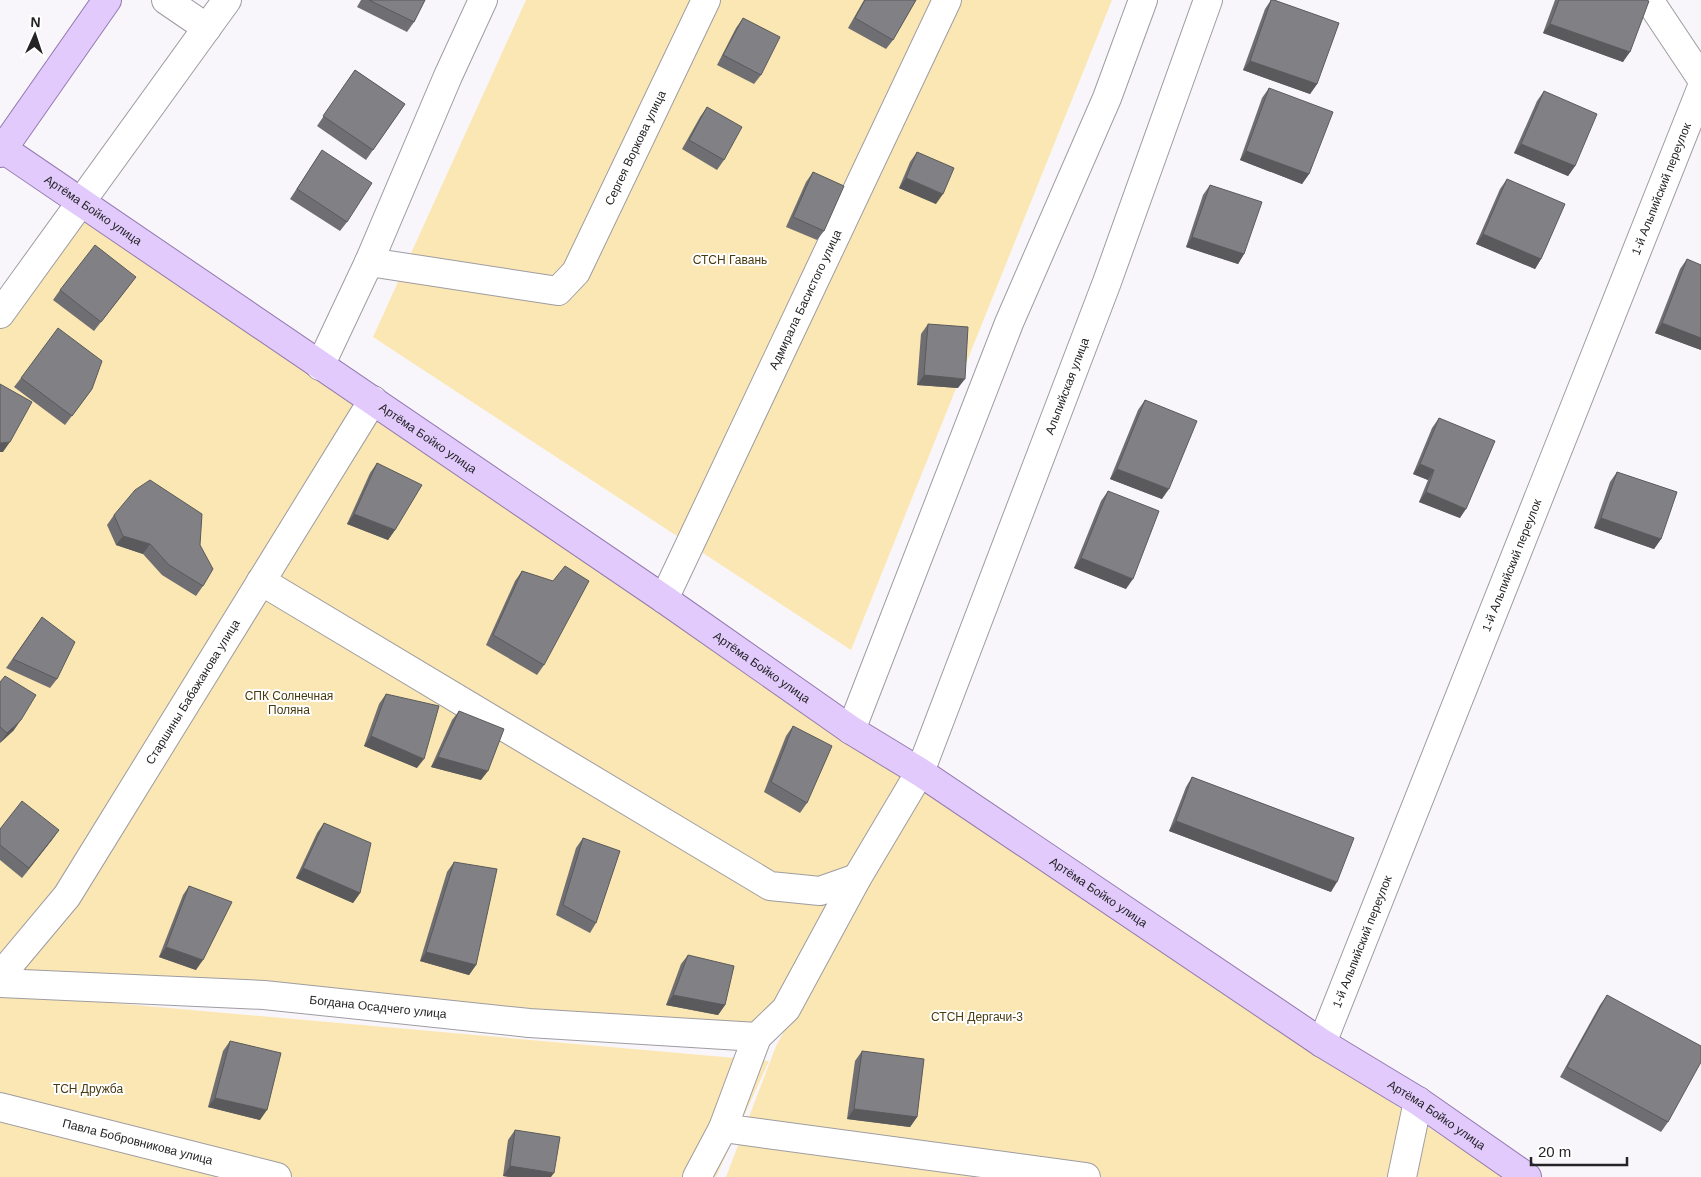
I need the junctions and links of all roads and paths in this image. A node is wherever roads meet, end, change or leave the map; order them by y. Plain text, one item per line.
1 (107, 0) edge
2 (166, 0) edge
3 (227, 0) edge
4 (483, 0) edge
5 (706, 0) edge
6 (947, 0) edge
7 (1143, 0) edge
8 (1208, 0) edge
9 (1649, 0) edge
10 (207, 28) junction
11 (1701, 78) edge
12 (1701, 89) edge
13 (2, 151) edge
14 (82, 202) junction
15 (369, 262) junction
16 (0, 314) edge
17 (320, 366) junction
18 (373, 400) junction
19 (260, 581) junction
20 (664, 599) junction
21 (851, 730) junction
22 (920, 772) junction
23 (857, 878) junction
24 (0, 976) edge
25 (0, 983) edge
26 (757, 1037) junction
27 (1322, 1043) junction
28 (1418, 1101) junction
29 (0, 1107) edge
30 (723, 1128) junction
31 (277, 1177) edge
32 (696, 1177) edge
33 (1086, 1177) edge
34 (1402, 1177) edge
35 (1527, 1177) edge

1 - 13 main road
2 - 10 street
3 - 10 street
4 - 15 street
5 - 15 street, Сергея Воркова улица
6 - 20 street, Адмирала Басистого улица
7 - 21 street
8 - 22 street, Альпийская улица
9 - 11 street
10 - 14 street
12 - 27 street, 1-й Альпийский переулок
13 - 14 main road, Артёма Бойко улица
14 - 16 street
14 - 17 main road, Артёма Бойко улица
15 - 17 street
17 - 18 main road, Артёма Бойко улица
18 - 19 street, Старшины Бабажанова улица
18 - 20 main road, Артёма Бойко улица
19 - 23 street
19 - 24 street, Старшины Бабажанова улица
20 - 21 main road, Артёма Бойко улица
21 - 22 main road, Артёма Бойко улица
22 - 23 street, Альпийская улица
22 - 27 main road, Артёма Бойко улица
23 - 26 street, Альпийская улица
25 - 26 street, Богдана Осадчего улица
26 - 30 street
27 - 28 main road, Артёма Бойко улица
28 - 34 street
28 - 35 main road, Артёма Бойко улица
29 - 31 street, Павла Бобровникова улица
30 - 32 street
30 - 33 street

